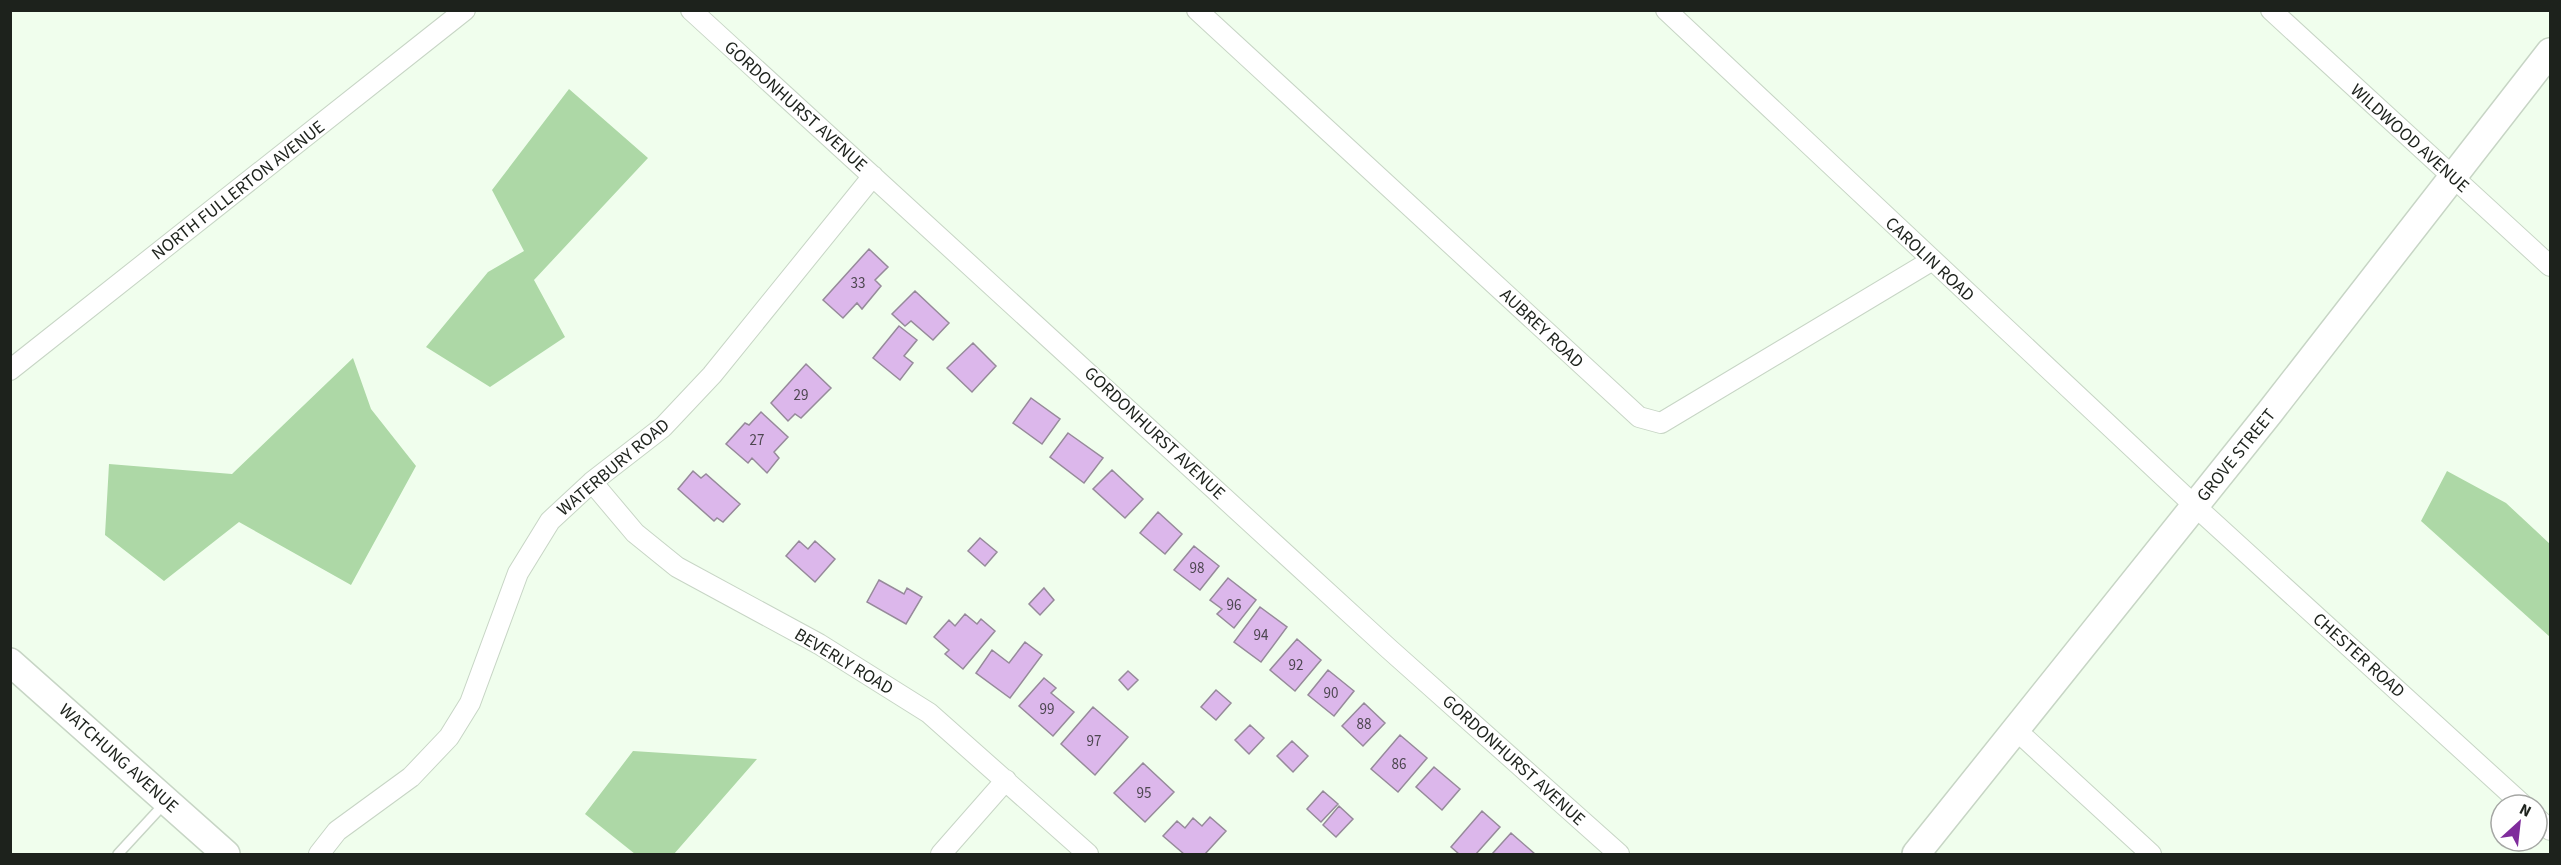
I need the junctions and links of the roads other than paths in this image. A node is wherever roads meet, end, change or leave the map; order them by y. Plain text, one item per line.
1 (465, 10) edge
2 (691, 10) edge
3 (1197, 10) edge
4 (1666, 10) edge
5 (2271, 10) edge
6 (2550, 52) edge
7 (873, 176) junction
8 (2453, 177) junction
9 (1931, 261) junction
10 (2550, 266) edge
11 (10, 370) edge
12 (592, 482) junction
13 (2195, 506) junction
14 (10, 662) edge
15 (2016, 730) junction
16 (1006, 780) junction
17 (2510, 793) edge
18 (167, 801) junction
19 (118, 855) edge
20 (226, 855) edge
21 (319, 855) edge
22 (941, 855) edge
23 (1088, 855) edge
24 (1619, 855) edge
25 (1916, 855) edge
26 (2151, 855) edge

1 - 11 street, NORTH FULLERTON AVENUE
2 - 7 street, GORDONHURST AVENUE
3 - 9 street, AUBREY ROAD
4 - 9 street, CAROLIN ROAD
5 - 8 street, WILDWOOD AVENUE
6 - 8 main road, GROVE STREET
7 - 12 street, WATERBURY ROAD
7 - 24 street, GORDONHURST AVENUE
8 - 10 street, WILDWOOD AVENUE
8 - 13 main road, GROVE STREET
9 - 13 street, CAROLIN ROAD
12 - 16 street, BEVERLY ROAD
12 - 21 street, WATERBURY ROAD
13 - 15 main road, GROVE STREET
13 - 17 street, CHESTER ROAD
14 - 18 main road, WATCHUNG AVENUE
15 - 25 main road, GROVE STREET
15 - 26 street
16 - 22 street
16 - 23 street, BEVERLY ROAD
18 - 19 lane
18 - 20 main road, WATCHUNG AVENUE

